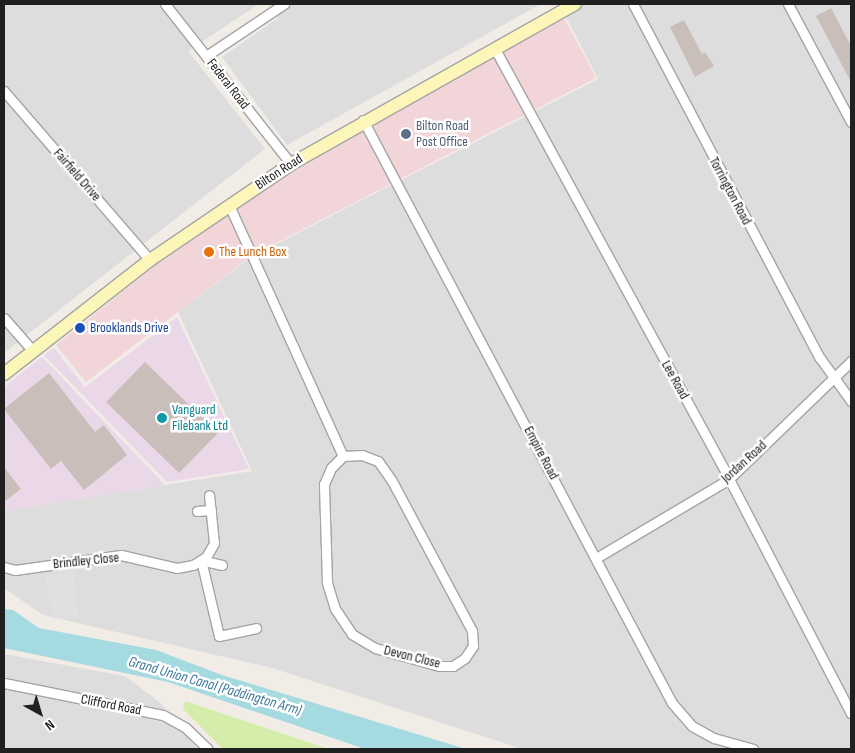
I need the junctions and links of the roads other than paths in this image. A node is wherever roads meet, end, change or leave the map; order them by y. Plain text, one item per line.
1 (165, 4) edge
2 (284, 4) edge
3 (575, 4) edge
4 (633, 4) edge
5 (788, 4) edge
6 (495, 49) junction
7 (206, 56) junction
8 (4, 91) edge
9 (363, 120) junction
10 (851, 122) edge
11 (291, 164) junction
12 (229, 205) junction
13 (150, 260) junction
14 (4, 318) edge
15 (33, 351) junction
16 (851, 361) edge
17 (4, 374) edge
18 (834, 375) junction
19 (851, 401) edge
20 (343, 456) junction
21 (729, 479) junction
22 (209, 495) dead end
23 (211, 510) junction
24 (197, 511) dead end
25 (596, 558) junction
26 (201, 560) junction
27 (222, 564) dead end
28 (4, 568) edge
29 (256, 628) dead end
30 (4, 683) edge
31 (851, 713) edge
32 (208, 749) edge
33 (753, 749) edge

1 - 7 street, Federal Road
2 - 7 street
3 - 6 street, Bilton Road
4 - 18 street, Torrington Road
5 - 10 street
6 - 9 street, Bilton Road
6 - 21 street, Lee Road
7 - 11 street, Federal Road
8 - 13 street, Fairfield Drive
9 - 11 street, Bilton Road
9 - 25 street, Empire Road
11 - 12 street, Bilton Road
12 - 13 street, Bilton Road
12 - 20 street
13 - 15 street, Bilton Road
14 - 15 street
15 - 17 street, Bilton Road
16 - 18 street, Jordan Road
18 - 19 street, Torrington Road
18 - 21 street, Jordan Road
20 - 20 street, Devon Close
21 - 25 street, Jordan Road
21 - 31 street, Lee Road
22 - 23 street
23 - 24 street
23 - 26 street
25 - 33 street, Empire Road
26 - 27 street
26 - 28 street, Brindley Close
26 - 29 street
30 - 32 street, Clifford Road

